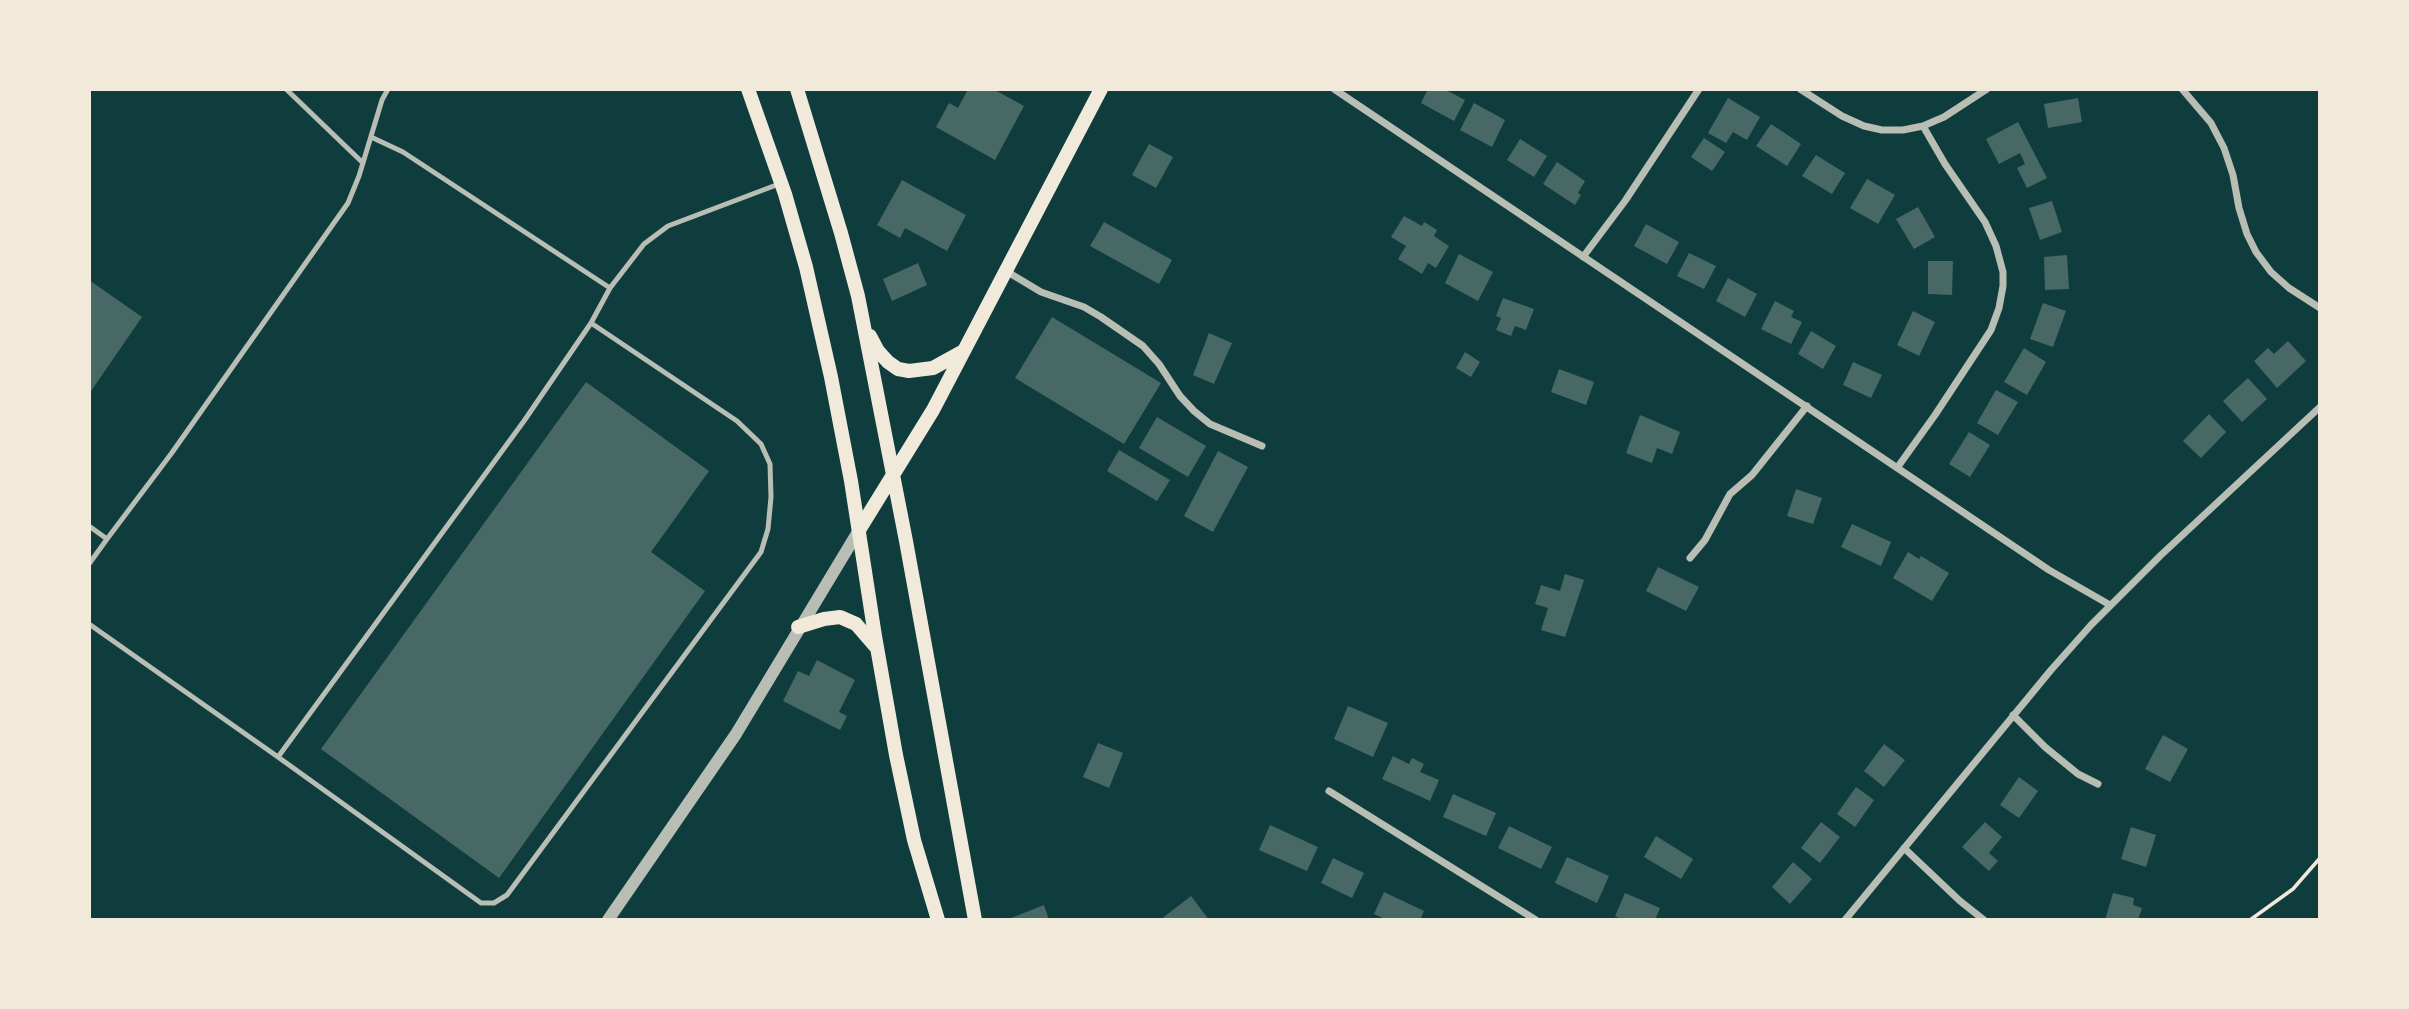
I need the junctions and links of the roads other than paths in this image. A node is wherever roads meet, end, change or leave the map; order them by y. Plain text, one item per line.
1 (286, 89) edge
2 (388, 89) edge
3 (748, 89) edge
4 (797, 89) edge
5 (1101, 89) edge
6 (1334, 89) edge
7 (1699, 89) edge
8 (1800, 89) edge
9 (1987, 89) edge
10 (2182, 89) edge
11 (1923, 126) junction
12 (371, 137) junction
13 (363, 163) junction
14 (782, 183) junction
15 (1583, 257) junction
16 (1006, 271) junction
17 (610, 288) junction
18 (2320, 308) edge
19 (591, 323) junction
20 (863, 324) junction
21 (964, 351) junction
22 (1807, 406) junction
23 (2320, 407) edge
24 (1262, 446) dead end
25 (1898, 468) junction
26 (893, 474) junction
27 (89, 526) edge
28 (859, 530) junction
29 (107, 539) junction
30 (1690, 558) dead end
31 (89, 564) edge
32 (2110, 606) junction
33 (89, 624) edge
34 (798, 627) junction
35 (877, 647) junction
36 (2013, 715) junction
37 (278, 757) junction
38 (2098, 784) dead end
39 (1329, 791) dead end
40 (1904, 848) junction
41 (608, 920) edge
42 (938, 920) edge
43 (975, 920) edge
44 (1535, 920) edge
45 (1845, 920) edge
46 (1984, 920) edge

1 - 13 lane
2 - 12 lane
3 - 14 main road
4 - 20 main road
5 - 16 main road
6 - 15 street
7 - 15 street
8 - 11 street
9 - 11 street
10 - 18 street
11 - 25 street
12 - 13 lane
12 - 17 lane
13 - 29 lane
14 - 17 lane
14 - 28 main road
15 - 22 street
16 - 21 main road
16 - 24 street
17 - 19 lane
19 - 37 lane
19 - 37 lane
20 - 21 main road
20 - 26 main road
21 - 26 main road
22 - 25 street
22 - 30 street
23 - 32 street
25 - 32 street
26 - 28 main road
26 - 43 main road
27 - 29 lane
28 - 34 street
28 - 35 main road
29 - 31 lane
32 - 36 street
33 - 37 lane
34 - 35 main road
34 - 41 street
35 - 42 main road
36 - 38 street
36 - 40 street
39 - 44 street
40 - 45 street
40 - 46 street

